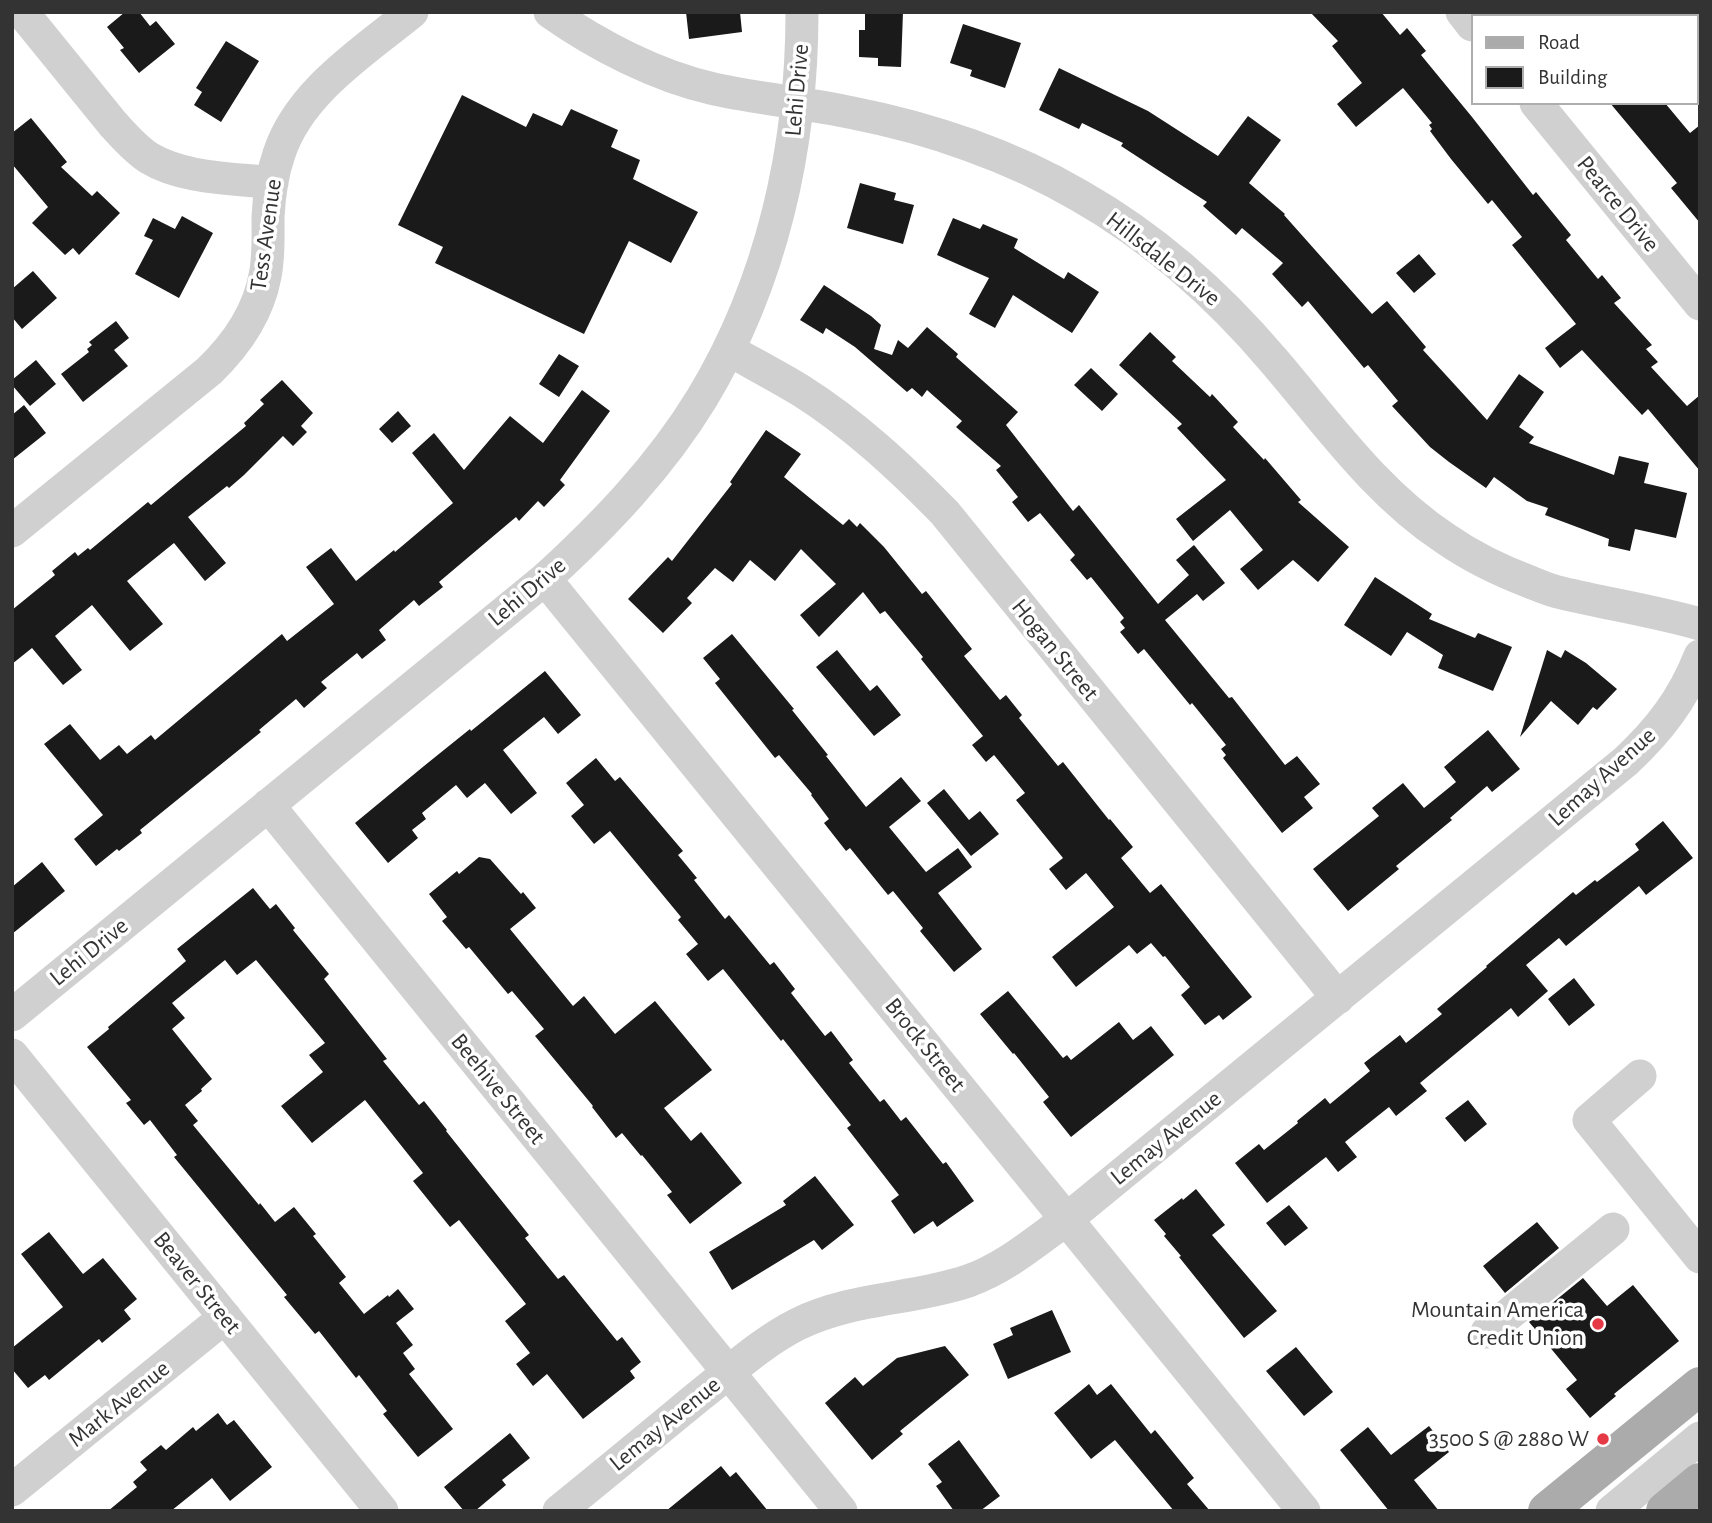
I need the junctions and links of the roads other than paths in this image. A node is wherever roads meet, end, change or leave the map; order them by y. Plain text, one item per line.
1 (22, 12) edge
2 (412, 12) edge
3 (550, 12) edge
4 (802, 12) edge
5 (798, 103) junction
6 (1538, 105) edge
7 (272, 183) junction
8 (1700, 304) edge
9 (729, 350) junction
10 (12, 531) edge
11 (545, 579) junction
12 (1700, 624) edge
13 (1700, 656) edge
14 (268, 805) junction
15 (1338, 998) junction
16 (12, 1014) edge
17 (12, 1055) edge
18 (1640, 1076) dead end
19 (1067, 1219) junction
20 (1613, 1230) dead end
21 (1700, 1257) edge
22 (225, 1317) junction
23 (1487, 1332) dead end
24 (729, 1372) junction
25 (1700, 1386) edge
26 (1700, 1438) edge
27 (1700, 1482) edge
28 (12, 1490) edge
29 (382, 1511) edge
30 (559, 1511) edge
31 (841, 1511) edge
32 (1304, 1511) edge
33 (1547, 1511) edge
34 (1612, 1511) edge
35 (1665, 1511) edge

1 - 7 street
2 - 7 street, Tess Avenue
3 - 5 street, Hillsdale Drive
4 - 5 street, Lehi Drive
5 - 9 street, Lehi Drive
5 - 12 street, Hillsdale Drive
6 - 8 street, Pearce Drive
7 - 10 street, Tess Avenue
9 - 11 street, Lehi Drive
9 - 15 street, Hogan Street
11 - 14 street, Lehi Drive
11 - 19 street, Brock Street
13 - 15 street, Lemay Avenue
14 - 16 street, Lehi Drive
14 - 24 street, Beehive Street
15 - 19 street, Lemay Avenue
17 - 22 street, Beaver Street
18 - 21 street
19 - 24 street, Lemay Avenue
19 - 32 street, Brock Street
20 - 23 street
22 - 28 street, Mark Avenue
22 - 29 street, Beaver Street
24 - 30 street, Lemay Avenue
24 - 31 street, Beehive Street
25 - 33 main road
26 - 34 street
27 - 35 main road

